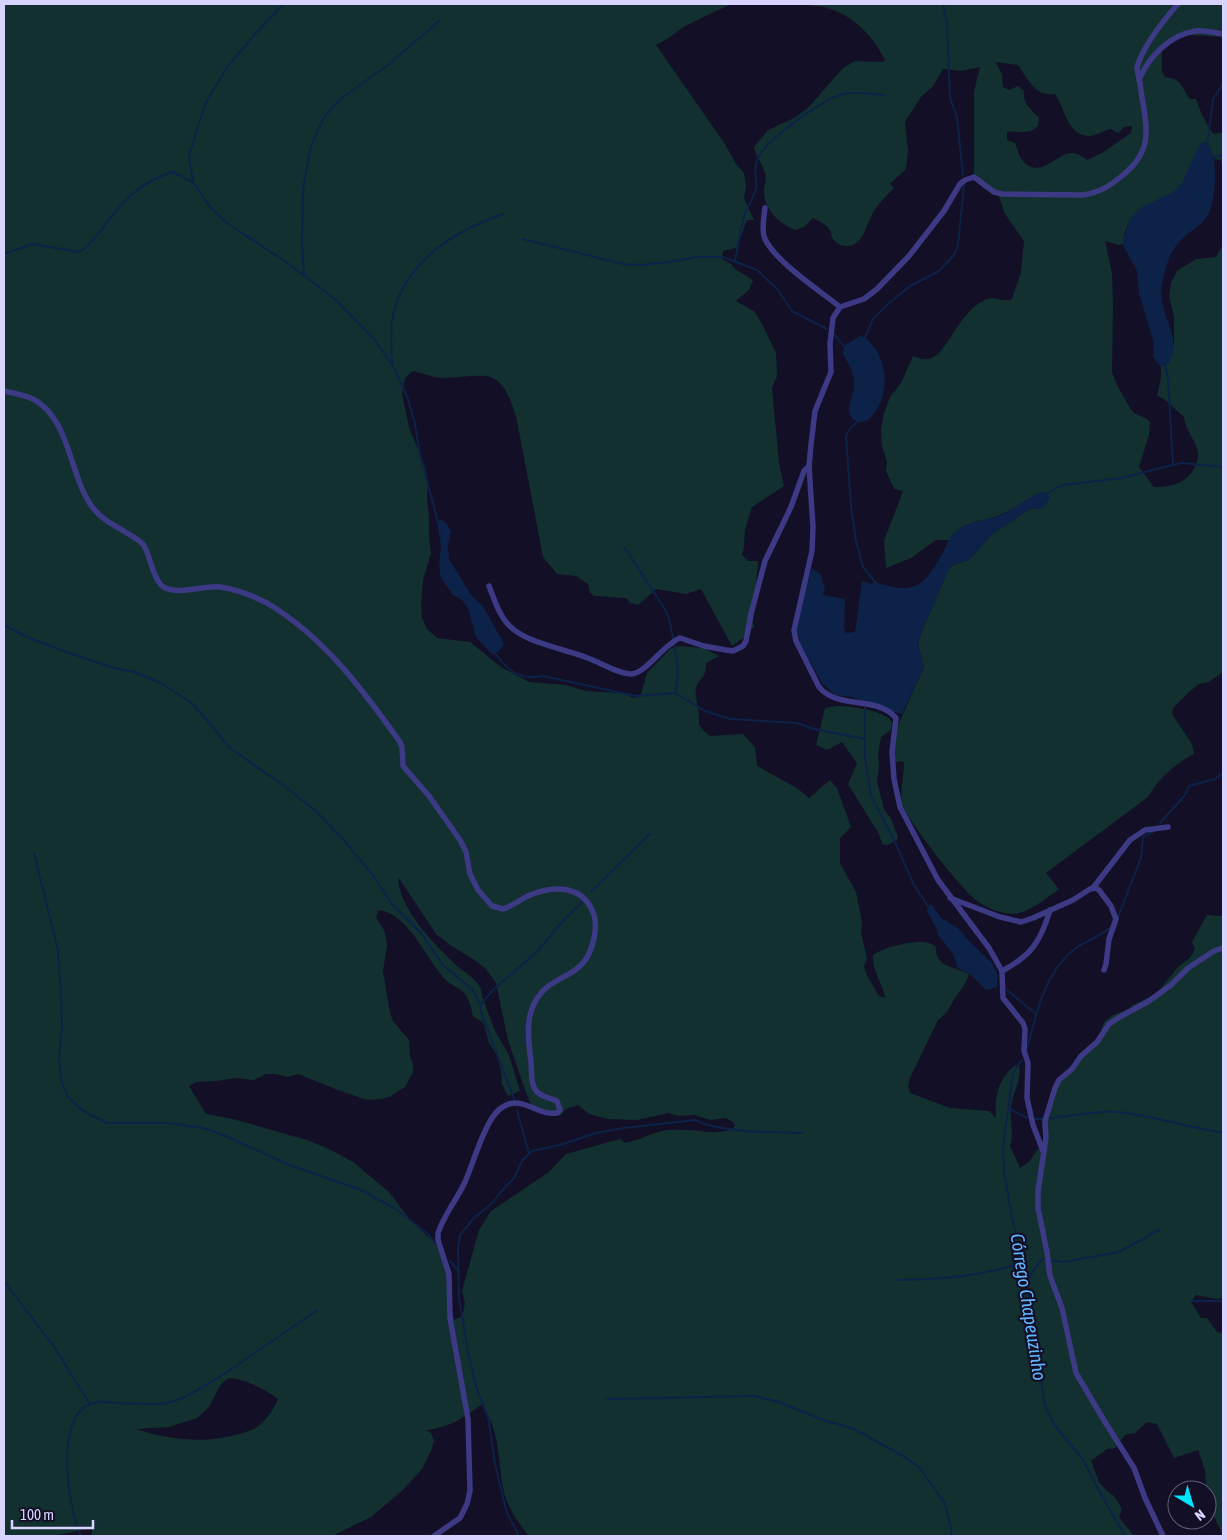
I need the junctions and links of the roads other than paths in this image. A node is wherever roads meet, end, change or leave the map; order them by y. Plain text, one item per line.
1 (1178, 4) edge
2 (1223, 34) edge
3 (1140, 80) junction
4 (765, 208) dead end
5 (840, 307) junction
6 (4, 391) edge
7 (809, 466) junction
8 (489, 586) dead end
9 (1168, 827) dead end
10 (1093, 888) junction
11 (950, 897) junction
12 (1050, 910) junction
13 (1223, 948) edge
14 (1104, 970) dead end
15 (1002, 971) junction
16 (1043, 1151) junction
17 (434, 1536) edge
18 (1163, 1536) edge

1 - 3 street
2 - 3 street
3 - 5 street
4 - 5 street
5 - 7 street
6 - 17 street
7 - 8 street
7 - 11 street
9 - 10 street
10 - 12 street
10 - 14 street
11 - 12 street
11 - 15 street
12 - 15 street
13 - 16 street
15 - 16 street
16 - 18 street

